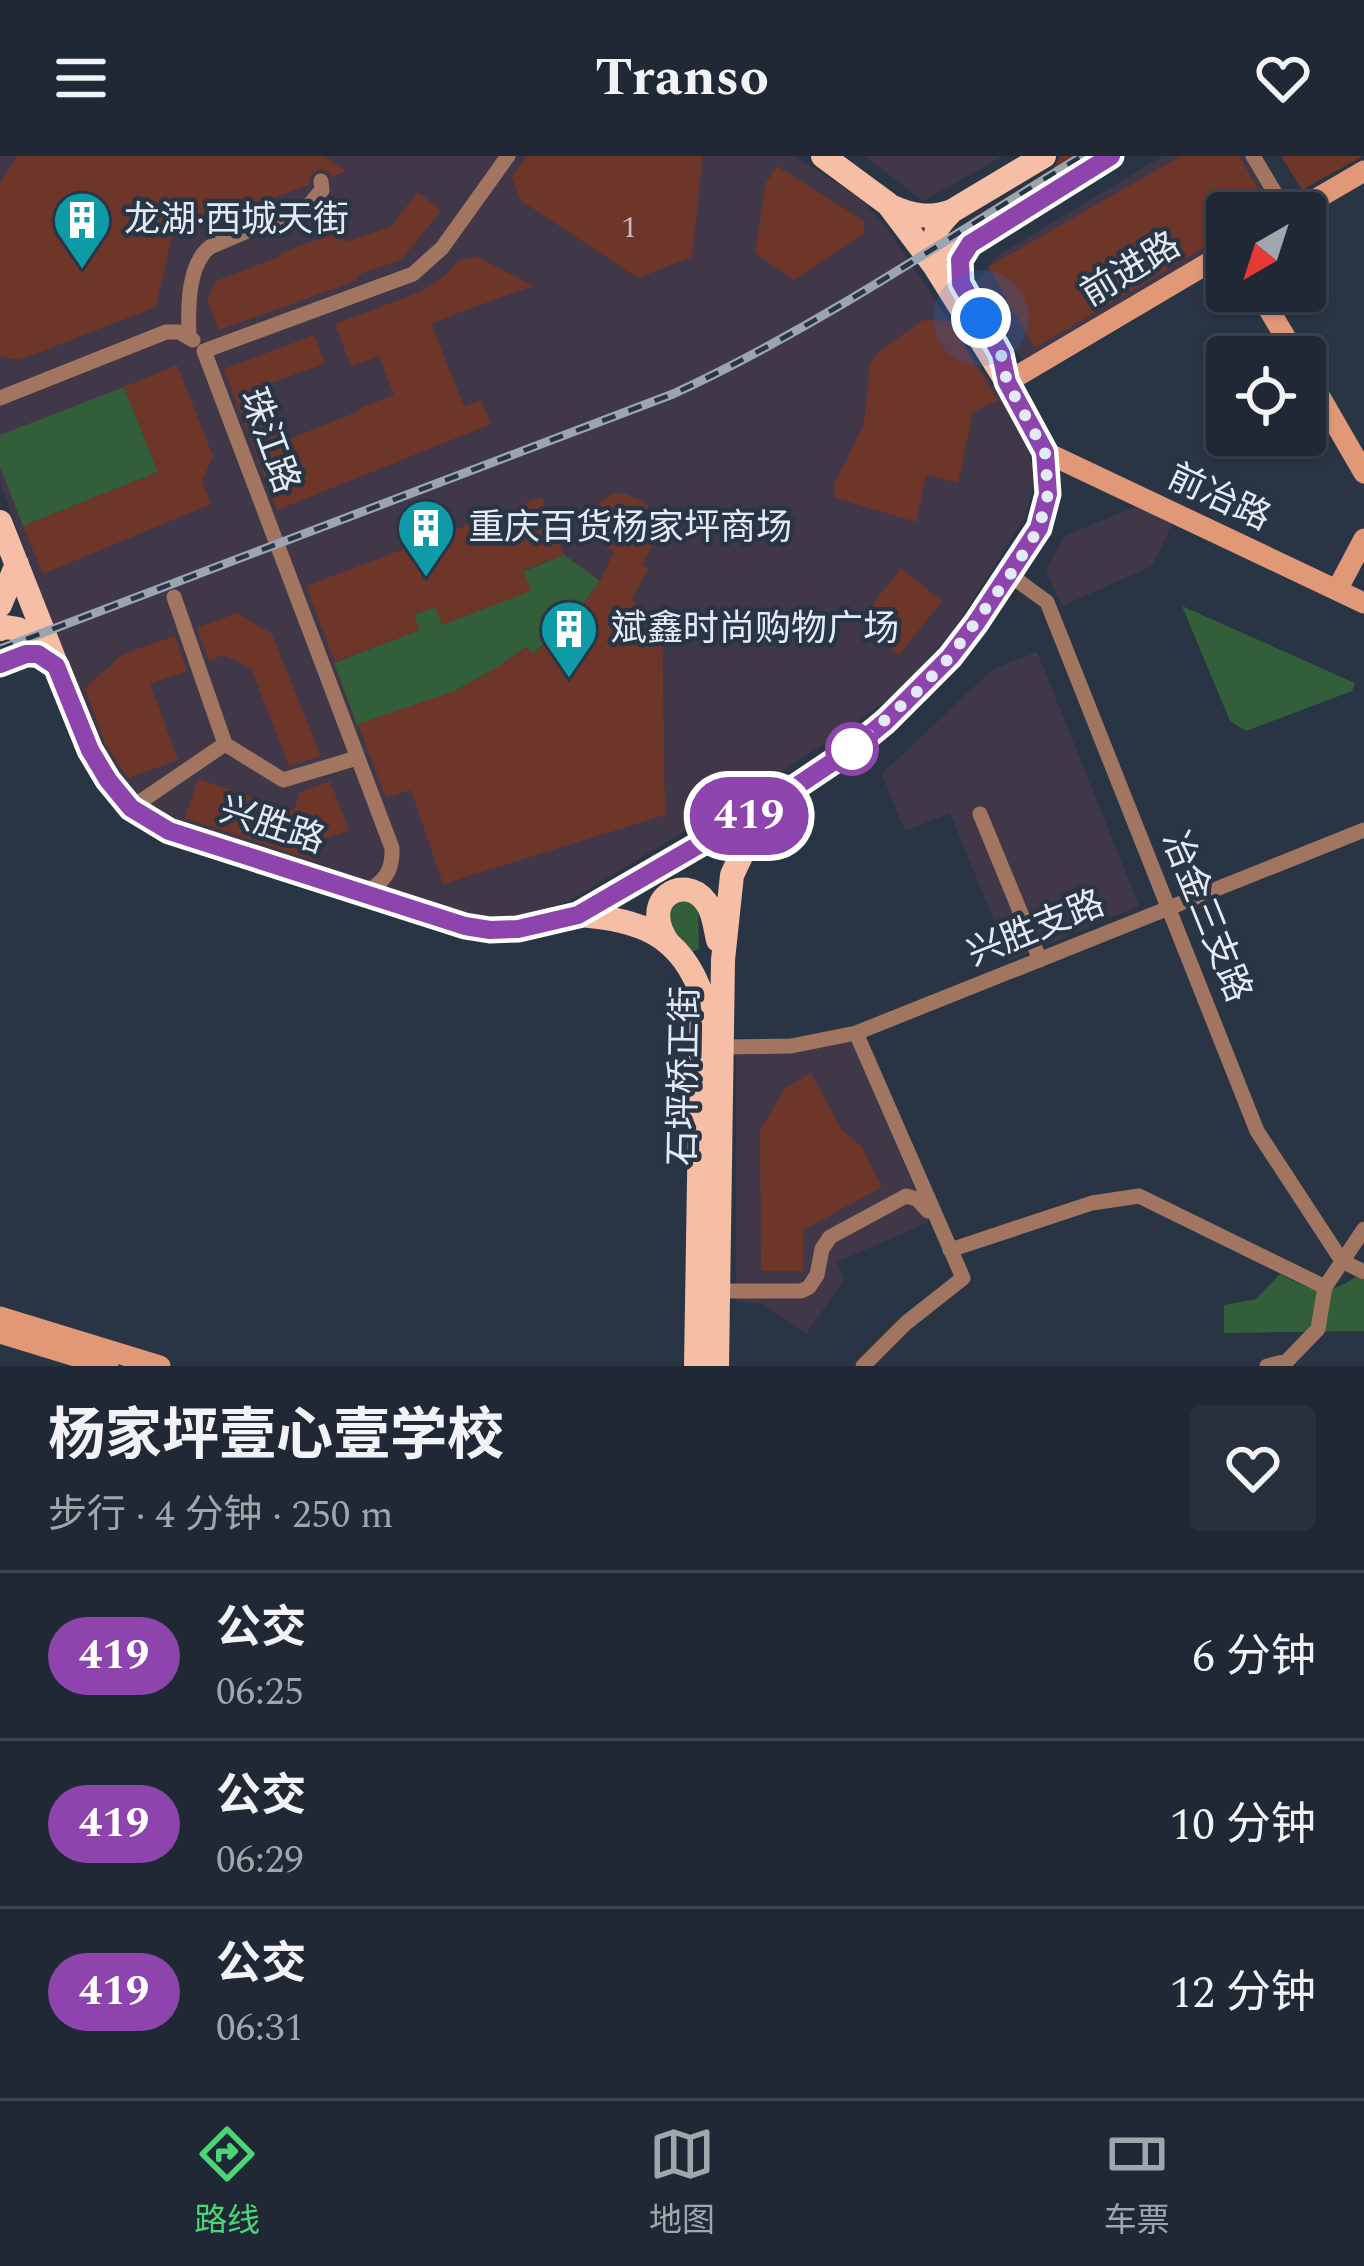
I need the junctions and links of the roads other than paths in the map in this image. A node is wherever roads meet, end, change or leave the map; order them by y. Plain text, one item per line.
1 (508, 156) edge
2 (823, 156) edge
3 (1043, 156) edge
4 (1111, 156) edge
5 (1253, 156) edge
6 (1364, 171) edge
7 (320, 181) dead end
8 (1276, 192) edge
9 (1326, 193) edge
10 (888, 204) junction
11 (952, 212) junction
12 (970, 244) junction
13 (1206, 264) edge
14 (189, 337) junction
15 (204, 351) junction
16 (1007, 382) junction
17 (0, 398) edge
18 (1326, 407) edge
19 (1045, 452) junction
20 (1364, 473) edge
21 (0, 522) edge
22 (1364, 539) edge
23 (17, 564) junction
24 (1010, 575) junction
25 (1337, 590) junction
26 (174, 597) dead end
27 (1364, 603) edge
28 (0, 605) edge
29 (0, 629) edge
30 (5, 661) edge
31 (56, 666) junction
32 (224, 744) junction
33 (357, 758) junction
34 (776, 800) junction
35 (131, 808) junction
36 (980, 814) dead end
37 (1364, 830) edge
38 (364, 893) junction
39 (1170, 907) junction
40 (578, 915) junction
41 (672, 948) junction
42 (723, 960) junction
43 (1040, 960) junction
44 (856, 1033) junction
45 (722, 1047) junction
46 (940, 1225) junction
47 (1364, 1229) edge
48 (950, 1250) junction
49 (1342, 1261) junction
50 (1364, 1272) edge
51 (1324, 1287) junction
52 (718, 1292) junction
53 (0, 1318) edge
54 (698, 1322) junction
55 (0, 1333) edge
56 (50, 1350) edge
57 (109, 1366) edge
58 (160, 1366) edge
59 (687, 1366) edge
60 (697, 1366) edge
61 (717, 1366) edge
62 (863, 1366) edge
63 (1268, 1366) edge

1 - 15 street, 珠江路
2 - 10 main road
3 - 11 main road
4 - 12 main road
5 - 8 street
6 - 9 street
7 - 14 street
10 - 11 main road
10 - 16 main road
11 - 12 main road
12 - 16 main road
13 - 16 street, 前进路
14 - 15 street
14 - 17 street
15 - 33 street, 珠江路
16 - 19 main road
18 - 20 street
19 - 24 main road, 兴胜路
19 - 25 street, 前冶路
21 - 23 main road, 兴胜路
22 - 25 street
23 - 28 main road
23 - 31 main road, 兴胜路
24 - 34 main road, 兴胜路
24 - 39 street, 冶金三支路
25 - 27 street, 前冶路
26 - 32 street
29 - 30 main road
30 - 31 main road
31 - 35 main road, 兴胜路
32 - 33 street
32 - 35 street
33 - 38 street, 珠江路
34 - 40 main road, 兴胜路
34 - 42 main road, 石坪桥正街
35 - 38 main road, 兴胜路
36 - 43 street
37 - 39 street, 兴胜支路
38 - 40 main road, 兴胜路
39 - 43 street, 兴胜支路
39 - 49 street, 冶金三支路
40 - 41 main road, 石坪桥正街
41 - 42 main road
41 - 54 main road, 石坪桥正街
42 - 45 main road, 石坪桥正街
43 - 44 street, 兴胜支路
44 - 45 street, 兴胜支路
44 - 46 street
45 - 52 main road, 石坪桥正街
46 - 48 street
46 - 52 street
47 - 49 street
48 - 51 street
48 - 62 street
49 - 50 street
49 - 51 street
51 - 63 street
52 - 61 main road, 石坪桥正街
53 - 56 street
54 - 59 street
54 - 60 main road, 石坪桥正街
55 - 56 street
56 - 57 street
56 - 58 street

